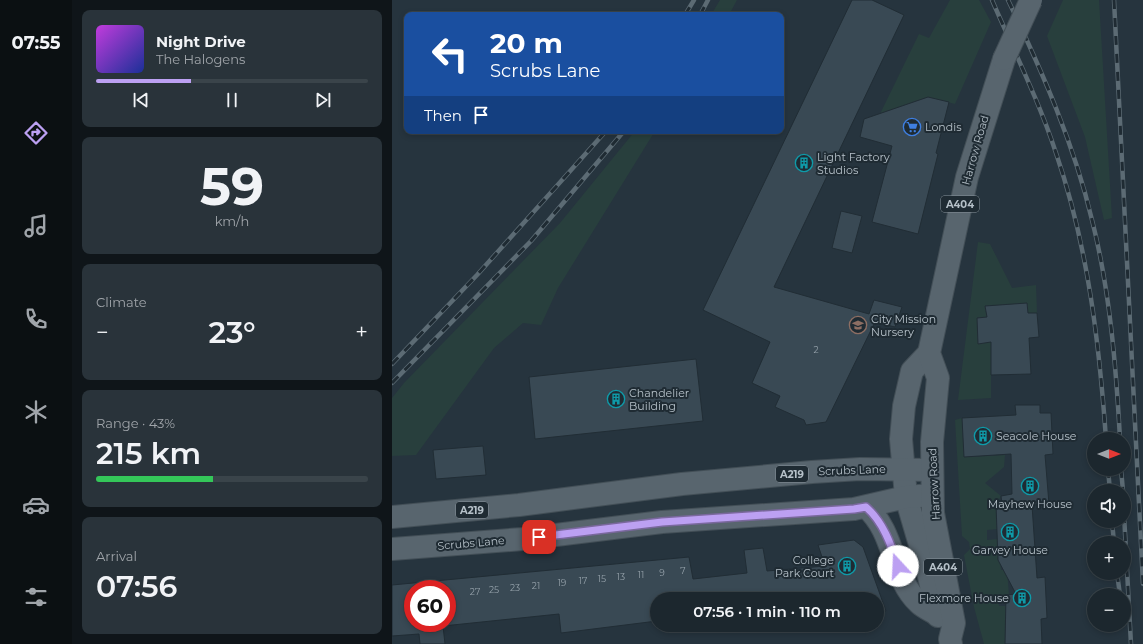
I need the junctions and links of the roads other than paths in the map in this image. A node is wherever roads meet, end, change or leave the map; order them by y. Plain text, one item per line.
1 (1031, 0) edge
2 (929, 353) junction
3 (903, 469) junction
4 (931, 470) junction
5 (932, 495) junction
6 (906, 497) junction
7 (866, 507) junction
8 (392, 517) edge
9 (392, 549) edge
10 (938, 615) junction
11 (951, 642) edge

1 - 2 main road, Harrow Road / A404, bridge
2 - 3 main road, Harrow Road / A404
2 - 4 main road, Harrow Road / A404
3 - 4 main road, Scrubs Lane / A219
3 - 6 main road, Harrow Road / A404
3 - 8 main road, Scrubs Lane / A219
4 - 5 main road, Harrow Road / A404
5 - 6 main road, Scrubs Lane
5 - 11 main road, Harrow Road / A404
6 - 7 main road, Scrubs Lane
6 - 10 main road, Harrow Road / A404
7 - 9 main road, Scrubs Lane
7 - 10 main road
10 - 11 main road, Harrow Road / A404

